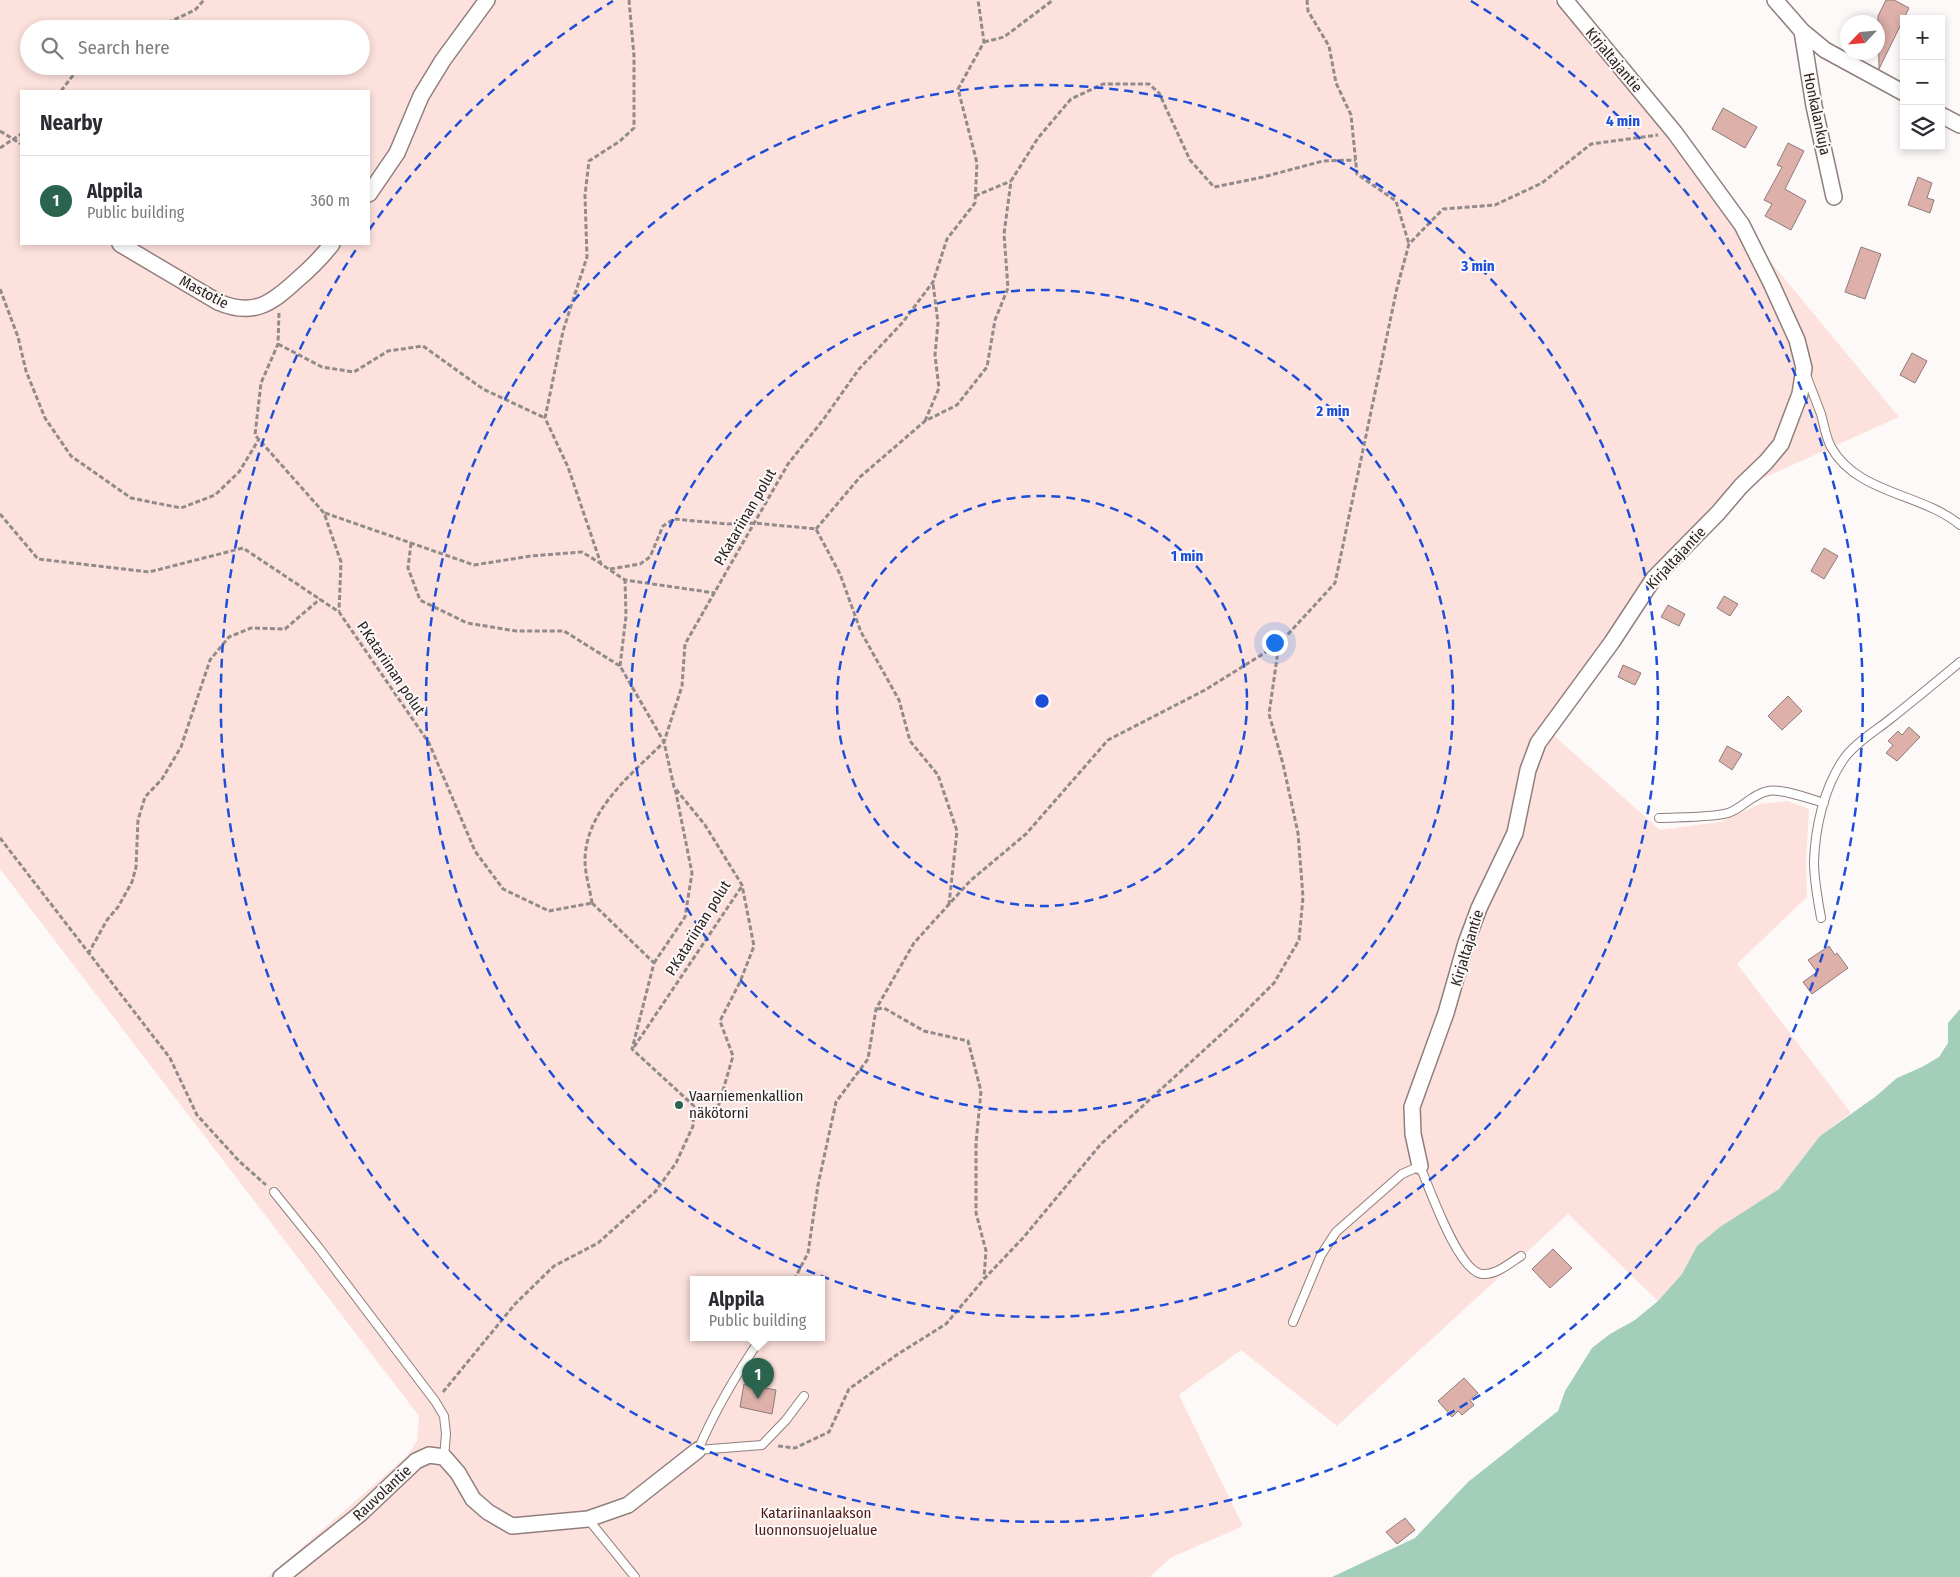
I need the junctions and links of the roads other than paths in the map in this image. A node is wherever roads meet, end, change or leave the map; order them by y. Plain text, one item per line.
1 (487, 0) edge
2 (1565, 0) edge
3 (1775, 0) edge
4 (1802, 31) junction
5 (1900, 91) edge
6 (1945, 116) edge
7 (1960, 125) edge
8 (370, 193) edge
9 (1834, 197) dead end
10 (122, 245) edge
11 (331, 245) edge
12 (1804, 368) junction
13 (1960, 525) edge
14 (1960, 662) edge
15 (1824, 803) junction
16 (1659, 818) dead end
17 (1821, 918) dead end
18 (1420, 1166) junction
19 (274, 1192) road end
20 (1521, 1256) dead end
21 (1293, 1322) dead end
22 (760, 1341) edge
23 (804, 1396) dead end
24 (698, 1450) junction
25 (444, 1457) junction
26 (588, 1519) junction
27 (281, 1577) edge
28 (635, 1577) edge

1 - 8 street
2 - 12 street, Kirjaltajantie
3 - 4 street
4 - 5 street
4 - 9 street, Honkalankuja
6 - 7 street
10 - 11 street, Mastotie
12 - 13 lane
12 - 18 street, Kirjaltajantie
14 - 15 lane
15 - 16 lane
15 - 17 lane
18 - 20 lane
18 - 21 lane
19 - 25 lane
22 - 24 lane
23 - 24 lane
24 - 26 street
25 - 26 street
25 - 27 street, Rauvolantie
26 - 28 lane

